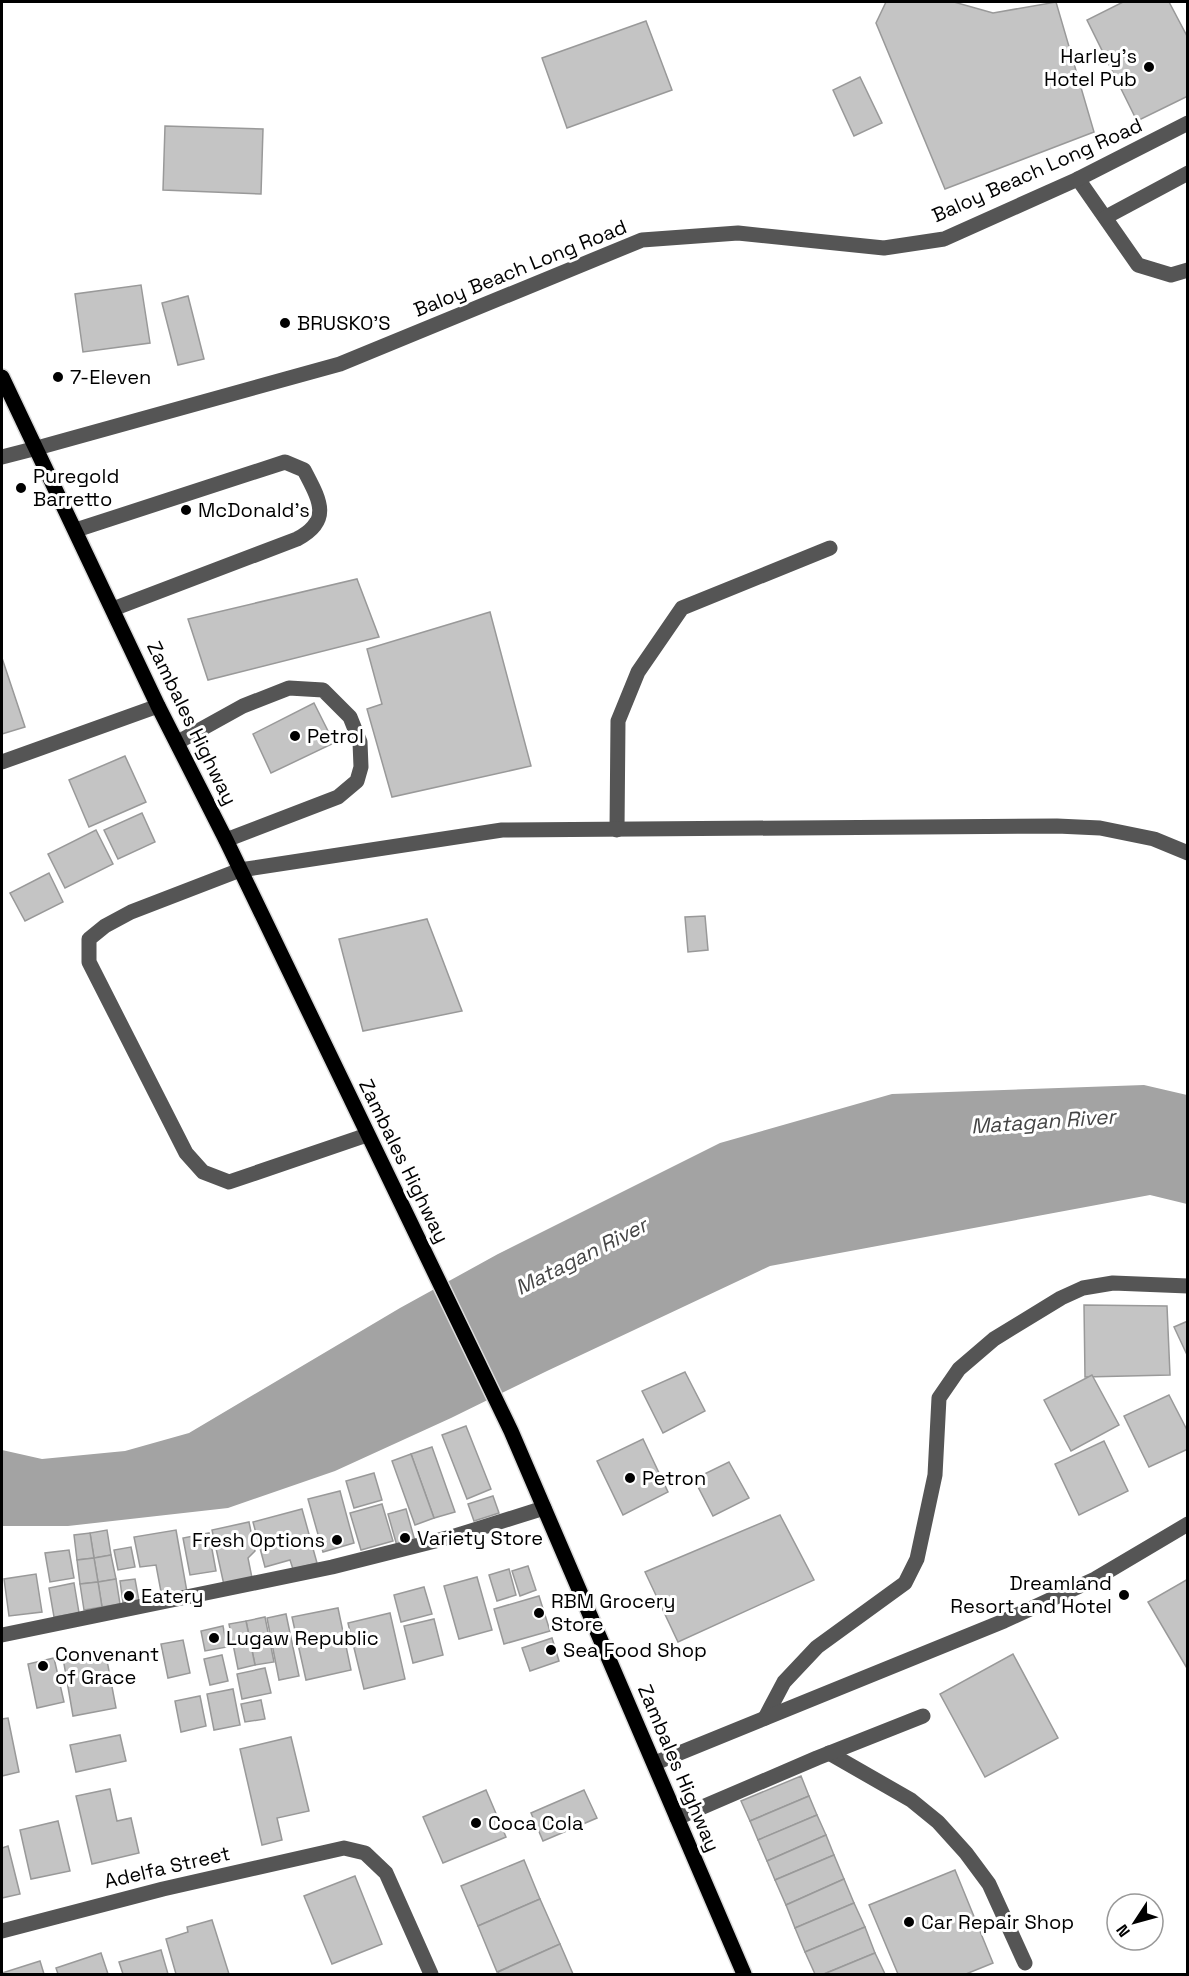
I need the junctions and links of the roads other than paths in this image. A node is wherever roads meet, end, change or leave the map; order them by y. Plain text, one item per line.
1 (1188, 123) edge
2 (1188, 173) edge
3 (1078, 179) junction
4 (1106, 217) junction
5 (1188, 270) edge
6 (2, 377) edge
7 (37, 448) junction
8 (2, 457) edge
9 (76, 530) junction
10 (830, 548) dead end
11 (113, 609) junction
12 (158, 706) junction
13 (178, 742) junction
14 (2, 762) edge
15 (617, 830) junction
16 (226, 840) junction
17 (1188, 853) edge
18 (240, 870) junction
19 (367, 1135) junction
20 (1188, 1286) edge
21 (544, 1508) junction
22 (1188, 1524) edge
23 (2, 1635) edge
24 (923, 1716) dead end
25 (765, 1718) junction
26 (829, 1754) junction
27 (655, 1763) junction
28 (677, 1818) junction
29 (2, 1931) edge
30 (1025, 1963) dead end
31 (431, 1974) edge
32 (744, 1974) edge

1 - 3 street, Baloy Beach Long Road
2 - 4 street
3 - 4 street
3 - 7 street, Baloy Beach Long Road
4 - 5 street
6 - 7 main road, Zambales Highway
7 - 8 street, Baloy Beach Long Road
7 - 9 main road, Zambales Highway
9 - 11 main road, Zambales Highway
9 - 11 street
10 - 15 street
11 - 12 main road, Zambales Highway
12 - 13 main road, Zambales Highway
12 - 14 street
13 - 16 main road, Zambales Highway
13 - 16 street
15 - 17 street
15 - 18 street
16 - 18 main road, Zambales Highway
18 - 19 main road, Zambales Highway
18 - 19 street
19 - 21 main road, Zambales Highway
20 - 25 street
21 - 23 street
21 - 27 main road, Zambales Highway
22 - 25 street
24 - 26 street
25 - 27 street
26 - 28 street
26 - 30 street
27 - 28 main road, Zambales Highway
28 - 32 main road, Zambales Highway
29 - 31 street, Adelfa Street

